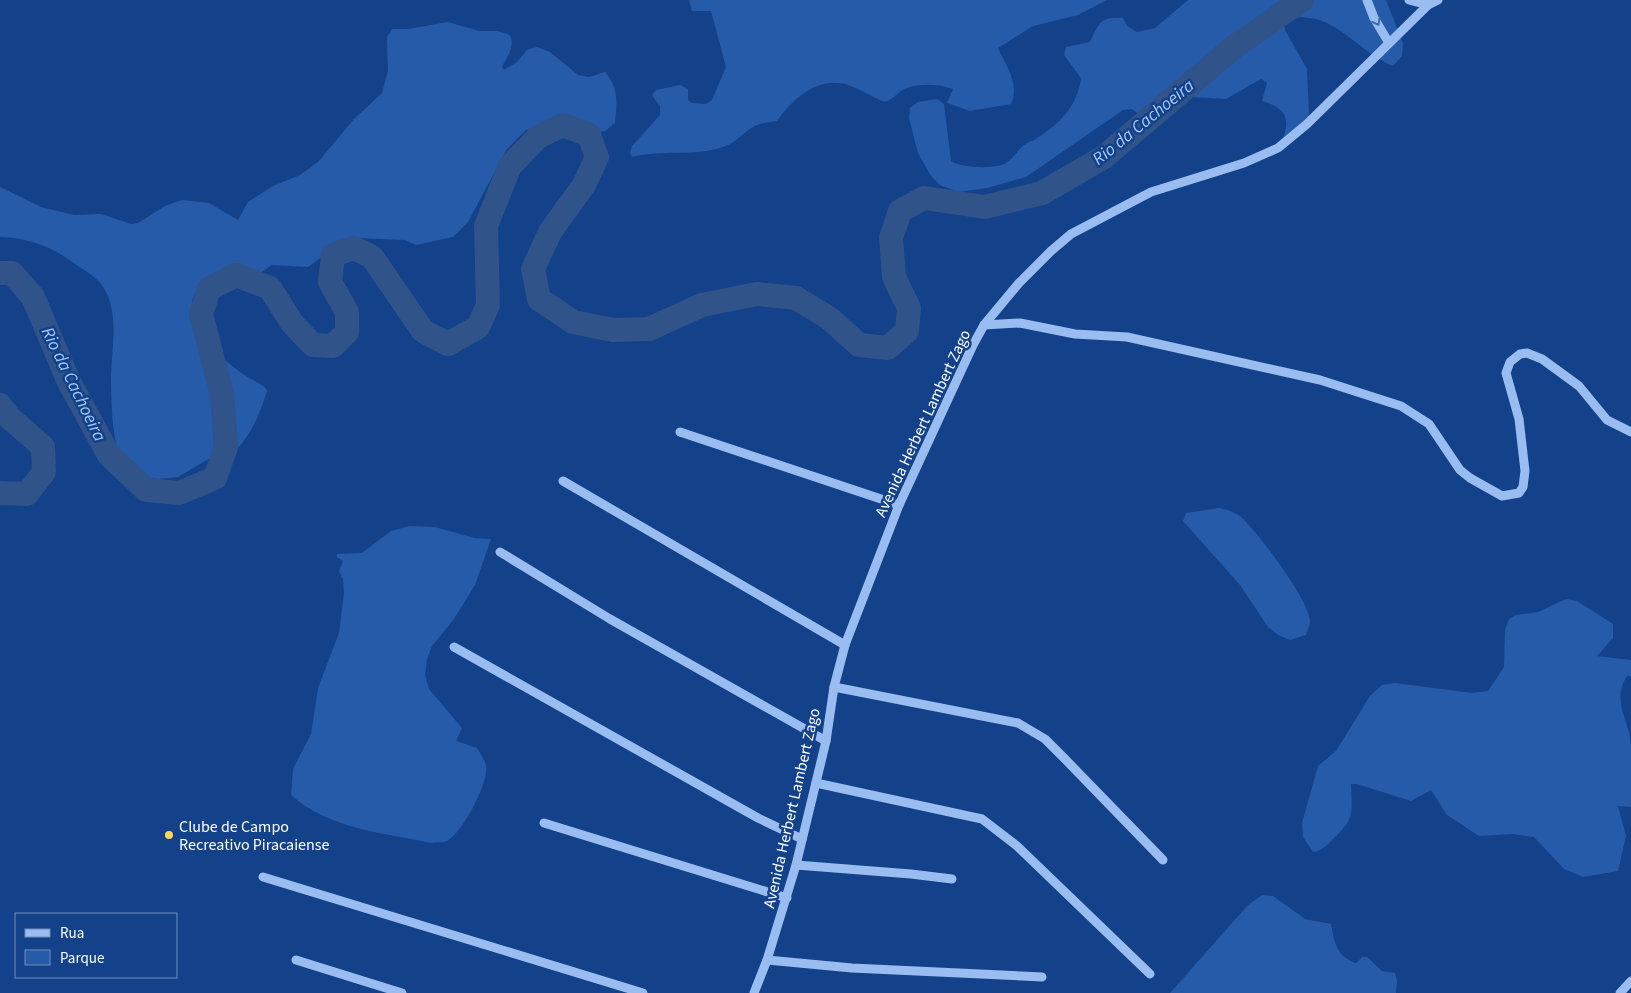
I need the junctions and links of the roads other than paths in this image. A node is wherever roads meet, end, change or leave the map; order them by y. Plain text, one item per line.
1 (1367, 0) edge
2 (1409, 0) edge
3 (1438, 0) edge
4 (1428, 5) junction
5 (1389, 42) junction
6 (984, 325) junction
7 (680, 432) dead end
8 (1631, 432) edge
9 (563, 481) dead end
10 (898, 506) junction
11 (500, 552) dead end
12 (845, 645) junction
13 (454, 647) dead end
14 (834, 687) junction
15 (826, 741) junction
16 (816, 783) junction
17 (544, 823) dead end
18 (802, 839) junction
19 (1163, 860) dead end
20 (796, 865) junction
21 (263, 877) dead end
22 (952, 879) dead end
23 (787, 898) junction
24 (296, 960) dead end
25 (767, 960) junction
26 (1150, 974) dead end
27 (1042, 978) dead end
28 (1631, 981) edge
29 (402, 993) edge
30 (643, 993) edge
31 (754, 993) edge
32 (1620, 993) edge

1 -> 5 street
2 - 4 street
3 - 4 street, Avenida Herbert Lambert Zago
4 - 5 street, Avenida Herbert Lambert Zago
5 - 6 street, Avenida Herbert Lambert Zago
6 - 8 street
6 - 10 street, Avenida Herbert Lambert Zago
7 - 10 street
9 - 12 street
10 - 12 street, Avenida Herbert Lambert Zago
11 - 15 street
12 - 14 street, Avenida Herbert Lambert Zago
13 - 18 street
14 - 15 street, Avenida Herbert Lambert Zago
14 - 19 street
15 - 16 street, Avenida Herbert Lambert Zago
16 - 18 street, Avenida Herbert Lambert Zago
16 - 26 street
17 - 23 street
18 - 20 street, Avenida Herbert Lambert Zago
20 - 22 street
20 - 23 street, Avenida Herbert Lambert Zago
21 - 30 street
23 - 25 street, Avenida Herbert Lambert Zago
24 - 29 street
25 - 27 street
25 - 31 street, Avenida Herbert Lambert Zago
28 - 32 street

